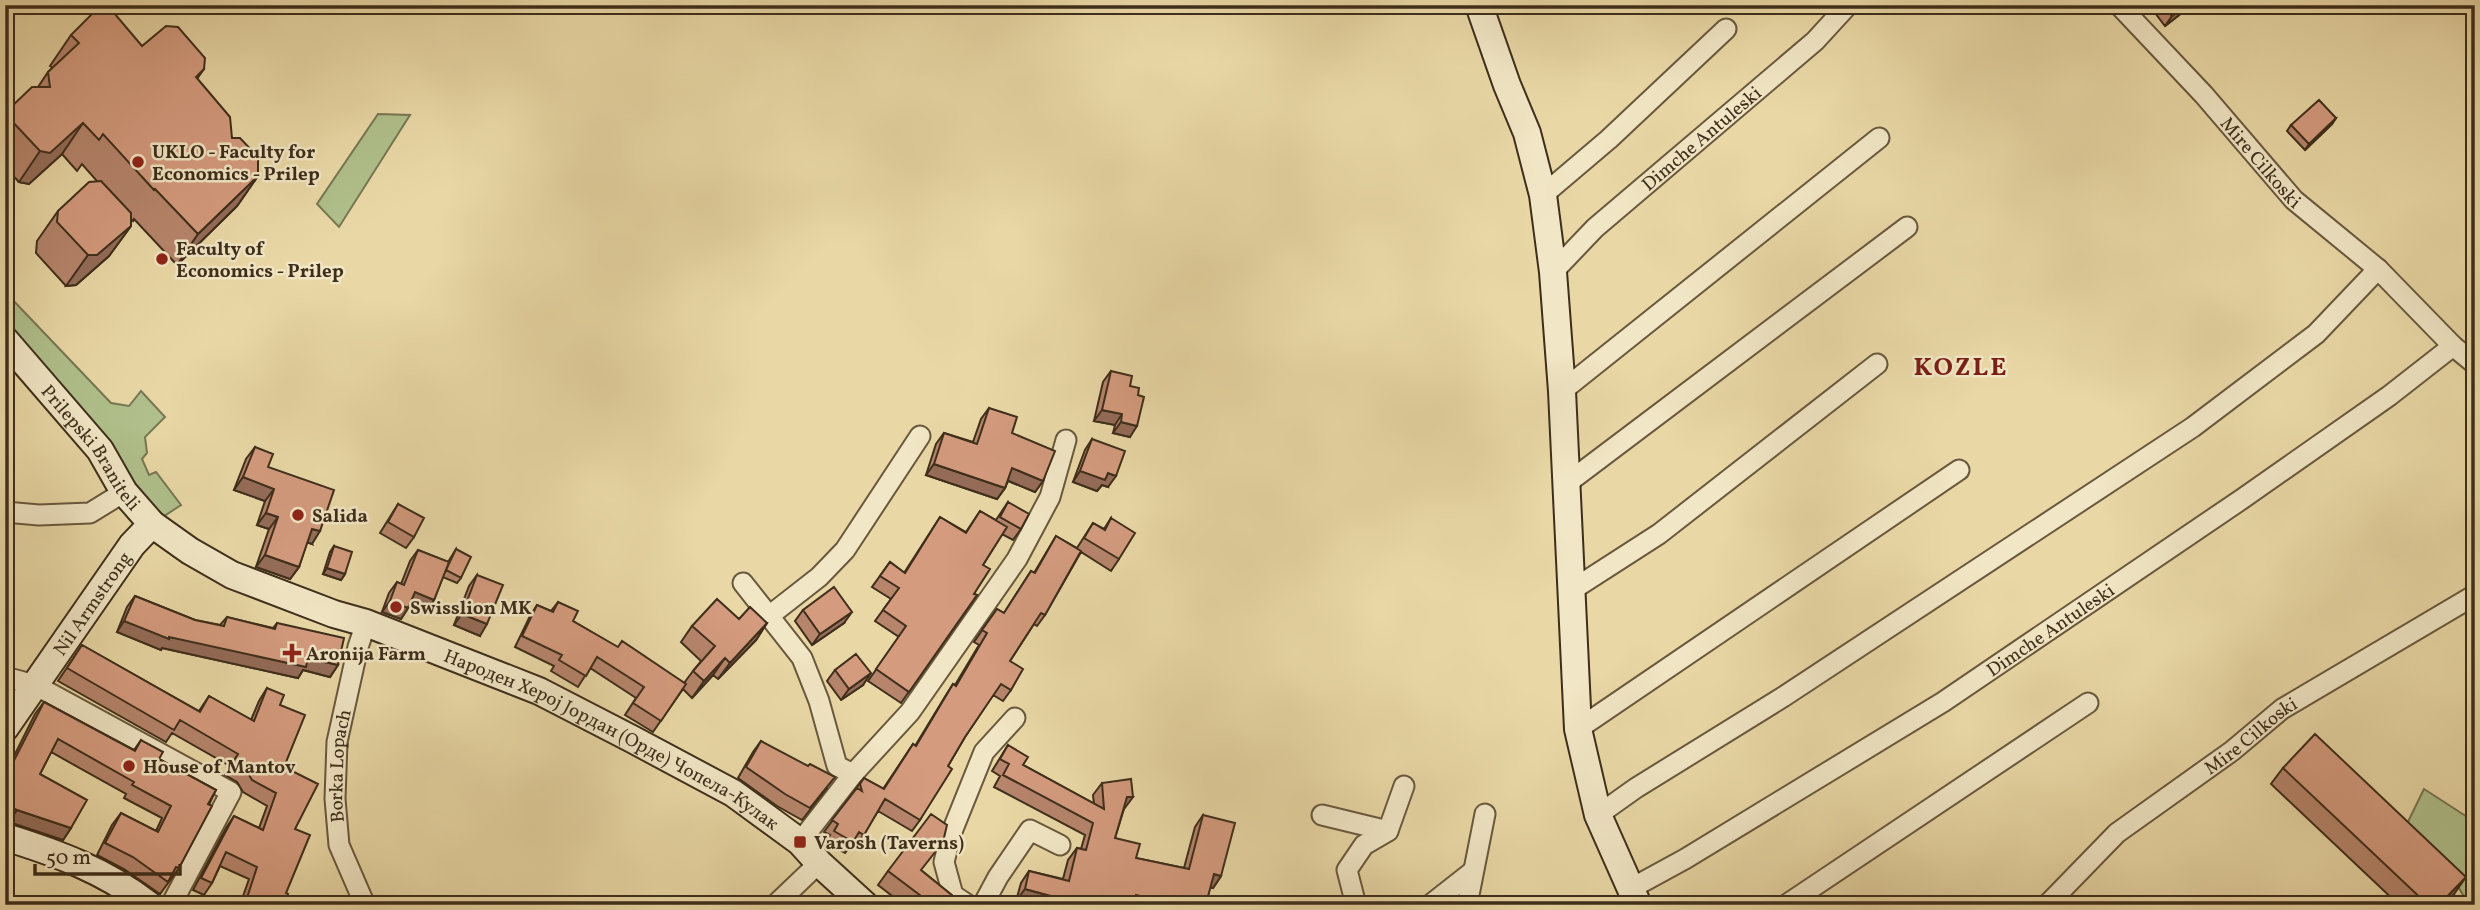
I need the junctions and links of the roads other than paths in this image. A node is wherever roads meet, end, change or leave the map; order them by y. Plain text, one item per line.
1 (1479, 5) edge
2 (1847, 5) edge
3 (2119, 5) edge
4 (1726, 29) dead end
5 (1879, 138) dead end
6 (1543, 195) junction
7 (1907, 227) dead end
8 (2378, 269) junction
9 (1553, 272) junction
10 (5, 340) edge
11 (2454, 346) junction
12 (1877, 363) dead end
13 (2475, 364) edge
14 (1562, 391) junction
15 (920, 436) dead end
16 (1066, 440) dead end
17 (1959, 470) dead end
18 (1566, 484) junction
19 (124, 492) junction
20 (5, 512) edge
21 (152, 524) junction
22 (743, 583) dead end
23 (1572, 590) junction
24 (2475, 595) edge
25 (769, 616) junction
26 (366, 623) junction
27 (5, 677) edge
28 (35, 685) junction
29 (2088, 703) dead end
30 (1015, 718) dead end
31 (5, 728) edge
32 (1578, 729) junction
33 (853, 774) junction
34 (1404, 786) dead end
35 (1485, 814) dead end
36 (1322, 815) dead end
37 (1598, 815) junction
38 (1388, 831) junction
39 (5, 837) edge
40 (800, 842) junction
41 (1060, 845) dead end
42 (819, 863) junction
43 (1472, 872) junction
44 (1634, 897) edge
45 (149, 905) edge
46 (171, 905) edge
47 (365, 905) edge
48 (775, 905) edge
49 (865, 905) edge
50 (968, 905) edge
51 (983, 905) edge
52 (1356, 905) edge
53 (1430, 905) edge
54 (1467, 905) edge
55 (1786, 905) edge
56 (2047, 905) edge

1 - 6 street, Dimche Antuleski
2 - 9 street, Dimche Antuleski
3 - 8 street, Mire Cilkoski
4 - 6 street
5 - 14 street
6 - 9 street, Dimche Antuleski
7 - 18 street
8 - 11 street, Mire Cilkoski
8 - 37 street
9 - 14 street, Dimche Antuleski
10 - 19 street, Prilepski Braniteli
11 - 13 street, Mire Cilkoski
11 - 44 street, Dimche Antuleski
12 - 23 street
14 - 18 street, Dimche Antuleski
15 - 25 street
16 - 33 street, Народен Херој Јордан (Орде) Чопела-Кулак
17 - 32 street
18 - 23 street, Dimche Antuleski
19 - 20 street
19 - 21 street, Prilepski Braniteli
21 - 26 street, Народен Херој Јордан (Орде) Чопела-Кулак
21 - 28 street, Nil Armstrong
22 - 25 street
23 - 32 street, Dimche Antuleski
24 - 56 street, Mire Cilkoski
25 - 33 street
26 - 40 street, Народен Херој Јордан (Орде) Чопела-Кулак
26 - 47 street, Borka Lopach
27 - 28 street
28 - 31 street, Nil Armstrong
28 - 46 street
29 - 55 street
30 - 50 street
32 - 37 street, Dimche Antuleski
33 - 40 street, Народен Херој Јордан (Орде) Чопела-Кулак
34 - 38 street
35 - 43 street
36 - 38 street
37 - 44 street, Dimche Antuleski
38 - 52 street
39 - 45 street
40 - 42 street, Народен Херој Јордан (Орде) Чопела-Кулак
41 - 51 street
42 - 48 street
42 - 49 street, Народен Херој Јордан (Орде) Чопела-Кулак
43 - 53 street
43 - 54 street

